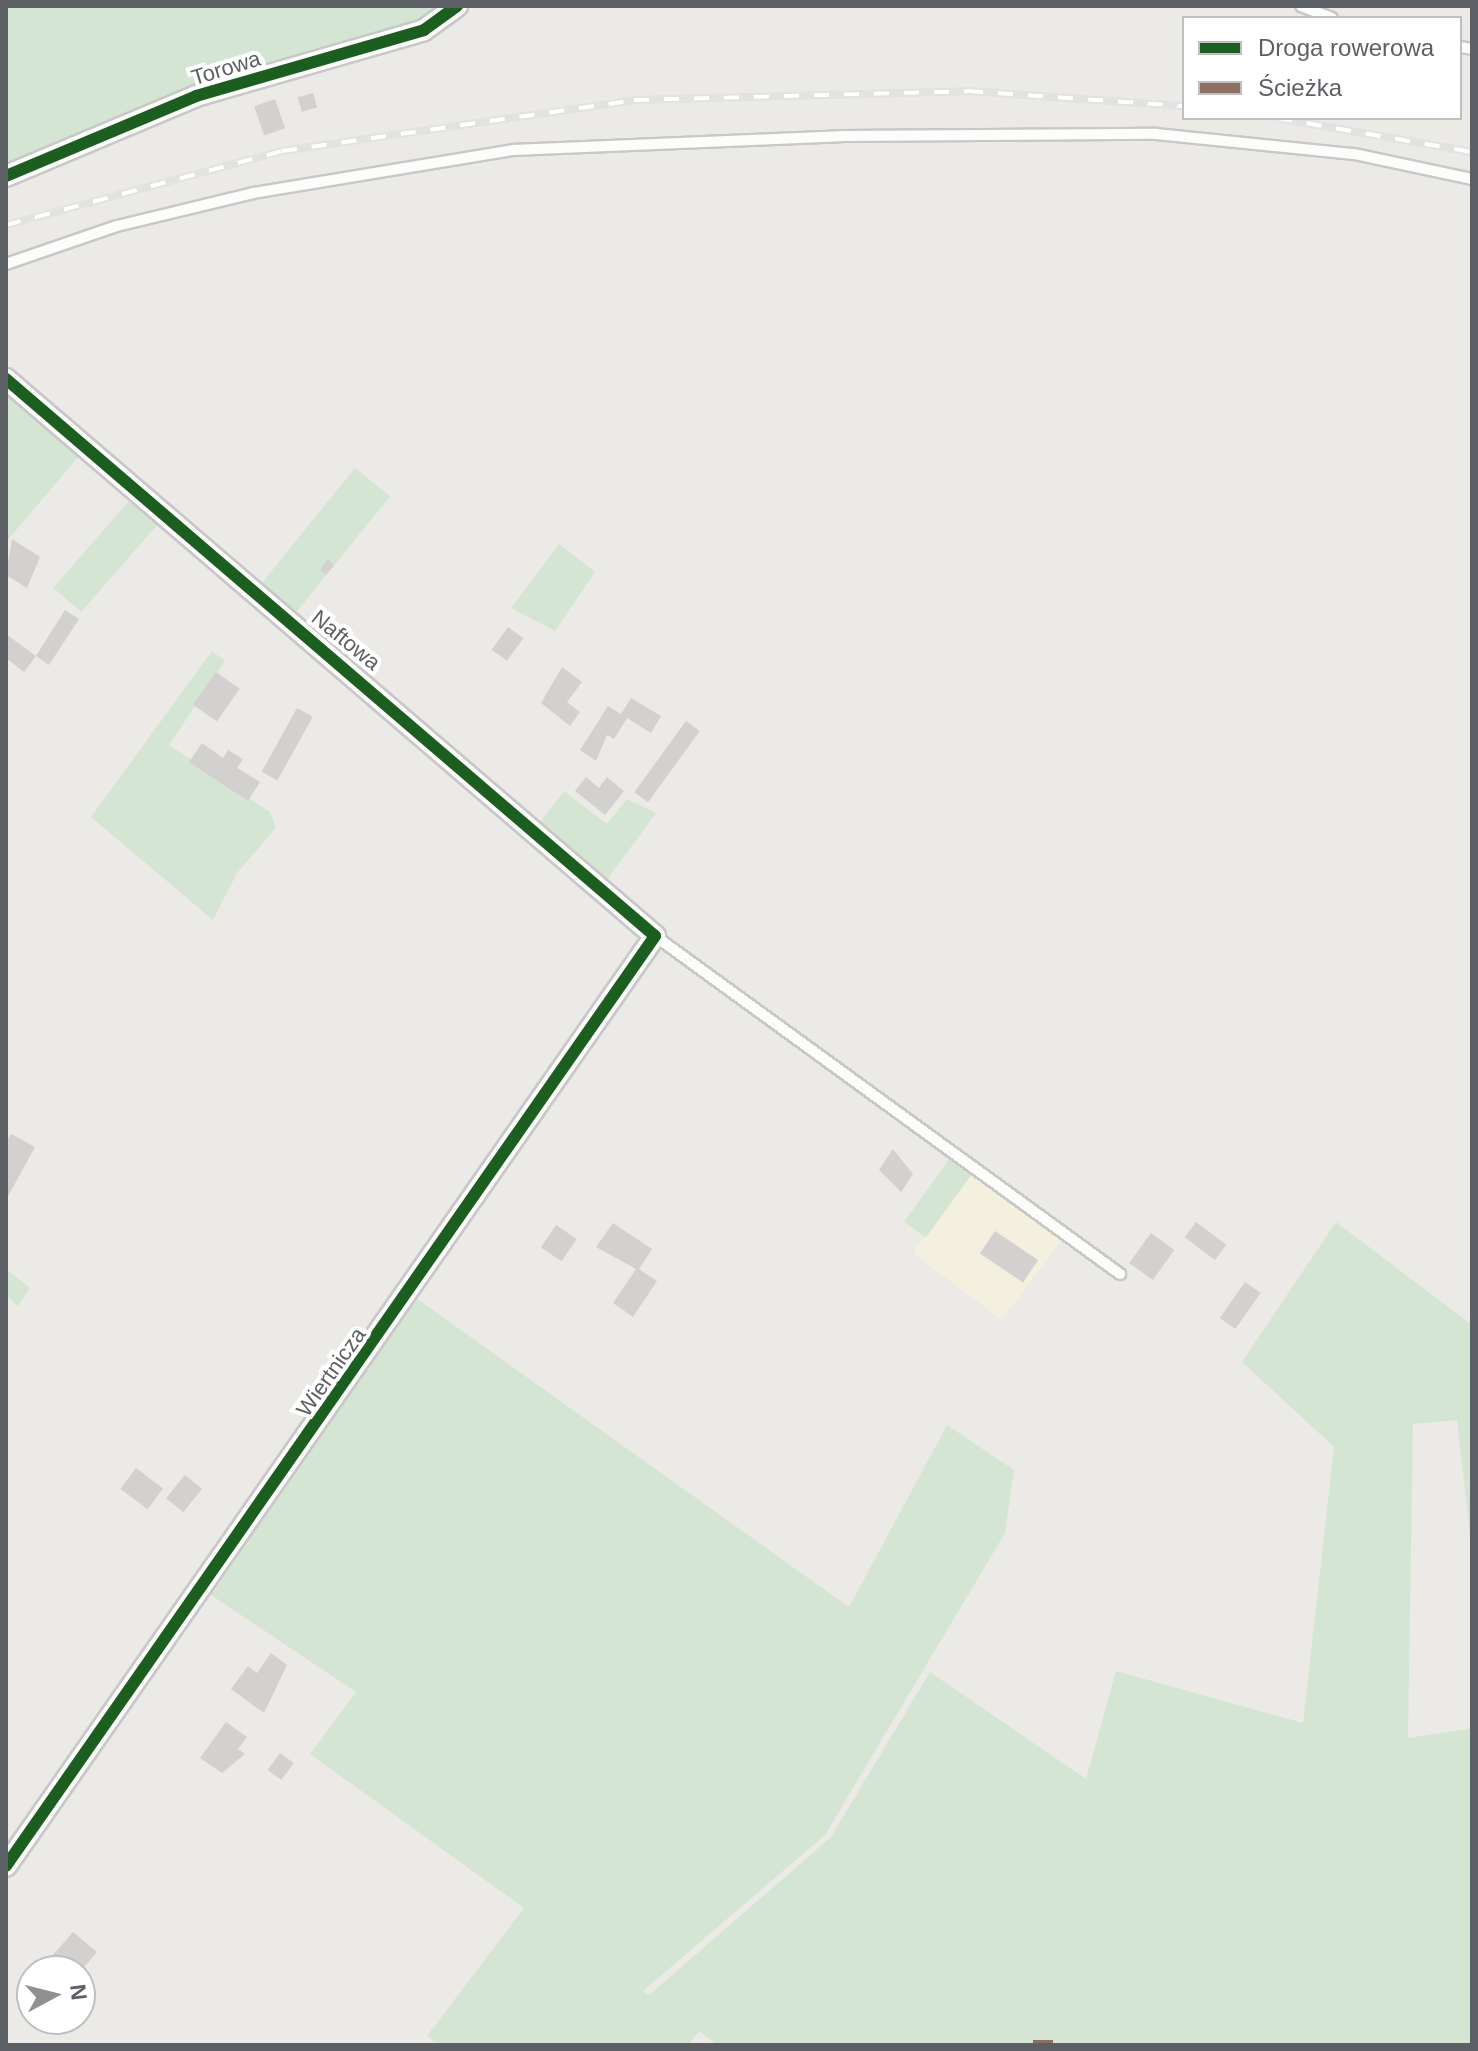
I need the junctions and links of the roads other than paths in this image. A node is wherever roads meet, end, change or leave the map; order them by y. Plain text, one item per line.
1 (457, 6) edge
2 (1301, 6) edge
3 (1327, 16) edge
4 (6, 176) edge
5 (1472, 179) edge
6 (6, 264) edge
7 (6, 379) edge
8 (655, 936) junction
9 (1120, 1274) dead end
10 (6, 1866) edge

1 - 4 street, Torowa
2 - 3 lane
5 - 6 lane
7 - 8 street, Naftowa
8 - 9 lane
8 - 10 street, Wiertnicza

